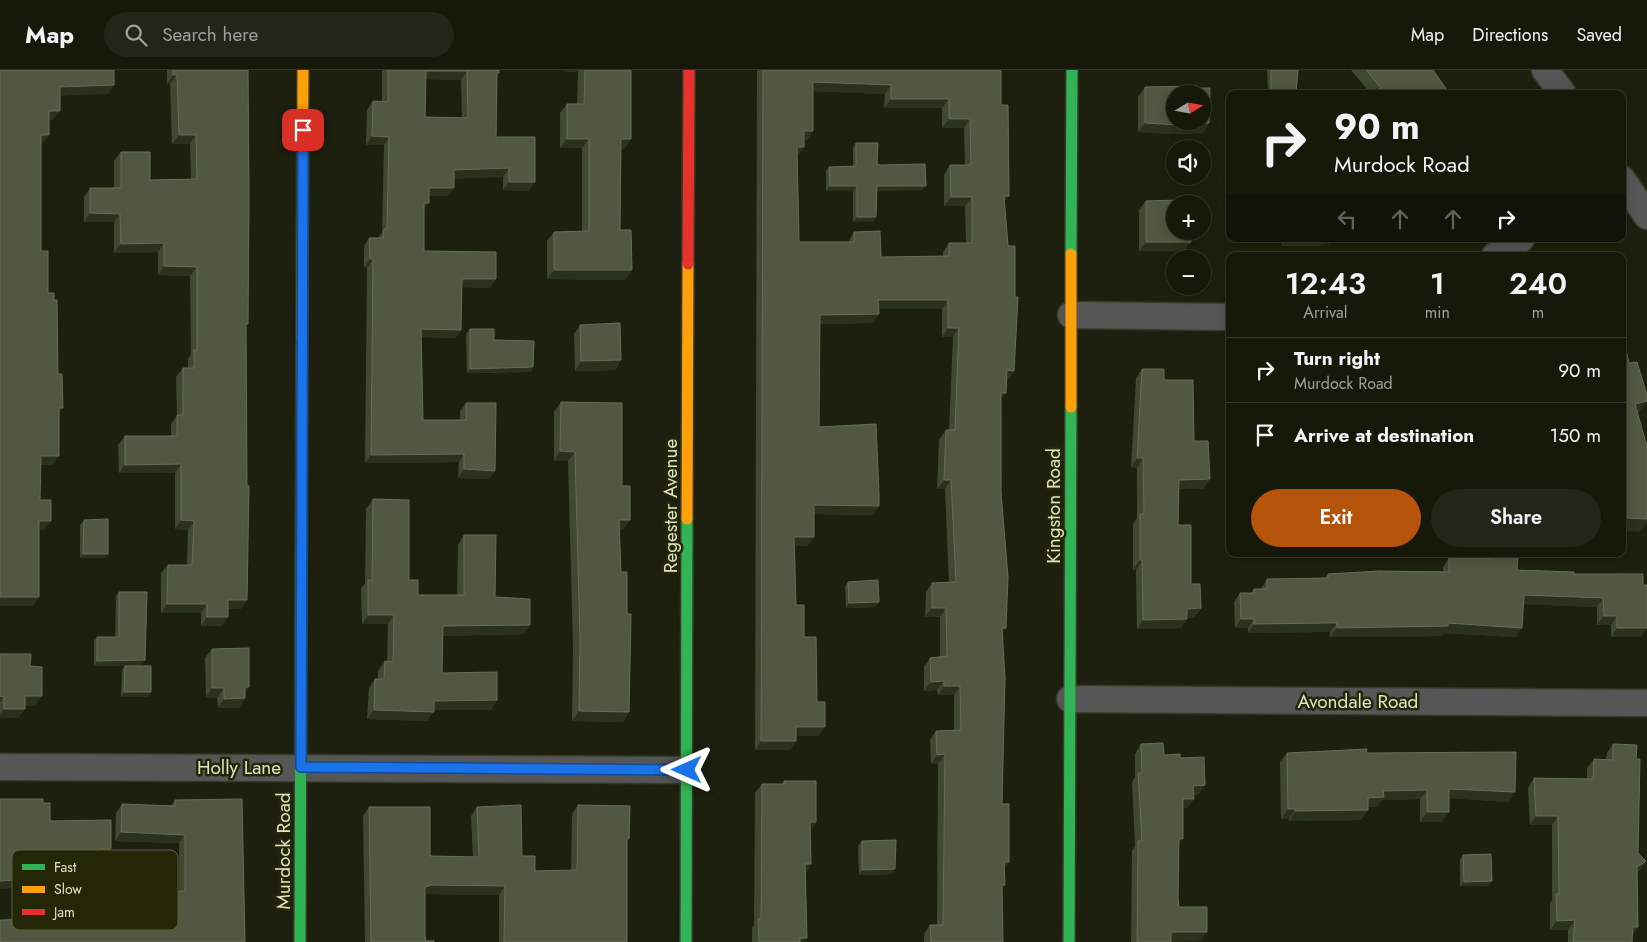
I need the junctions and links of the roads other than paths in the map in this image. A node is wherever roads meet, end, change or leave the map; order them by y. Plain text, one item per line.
1 (303, 70) edge
2 (689, 70) edge
3 (1072, 70) edge
4 (1545, 70) edge
5 (1560, 90) edge
6 (1626, 185) edge
7 (1647, 216) edge
8 (1516, 242) edge
9 (1501, 252) edge
10 (1071, 315) junction
11 (1226, 317) edge
12 (1070, 699) junction
13 (1647, 703) edge
14 (0, 767) edge
15 (301, 767) junction
16 (687, 770) junction
17 (300, 942) edge
18 (686, 942) edge
19 (1069, 942) edge

1 - 15 street, Murdock Road
2 - 16 street, Regester Avenue
3 - 10 street, Kingston Road
4 - 5 street
6 - 7 street
8 - 9 street
10 - 11 street
10 - 12 street, Kingston Road
12 - 13 street, Avondale Road
12 - 19 street, Kingston Road
14 - 15 street, Holly Lane
15 - 16 street, Holly Lane
15 - 17 street, Murdock Road
16 - 18 street, Regester Avenue

